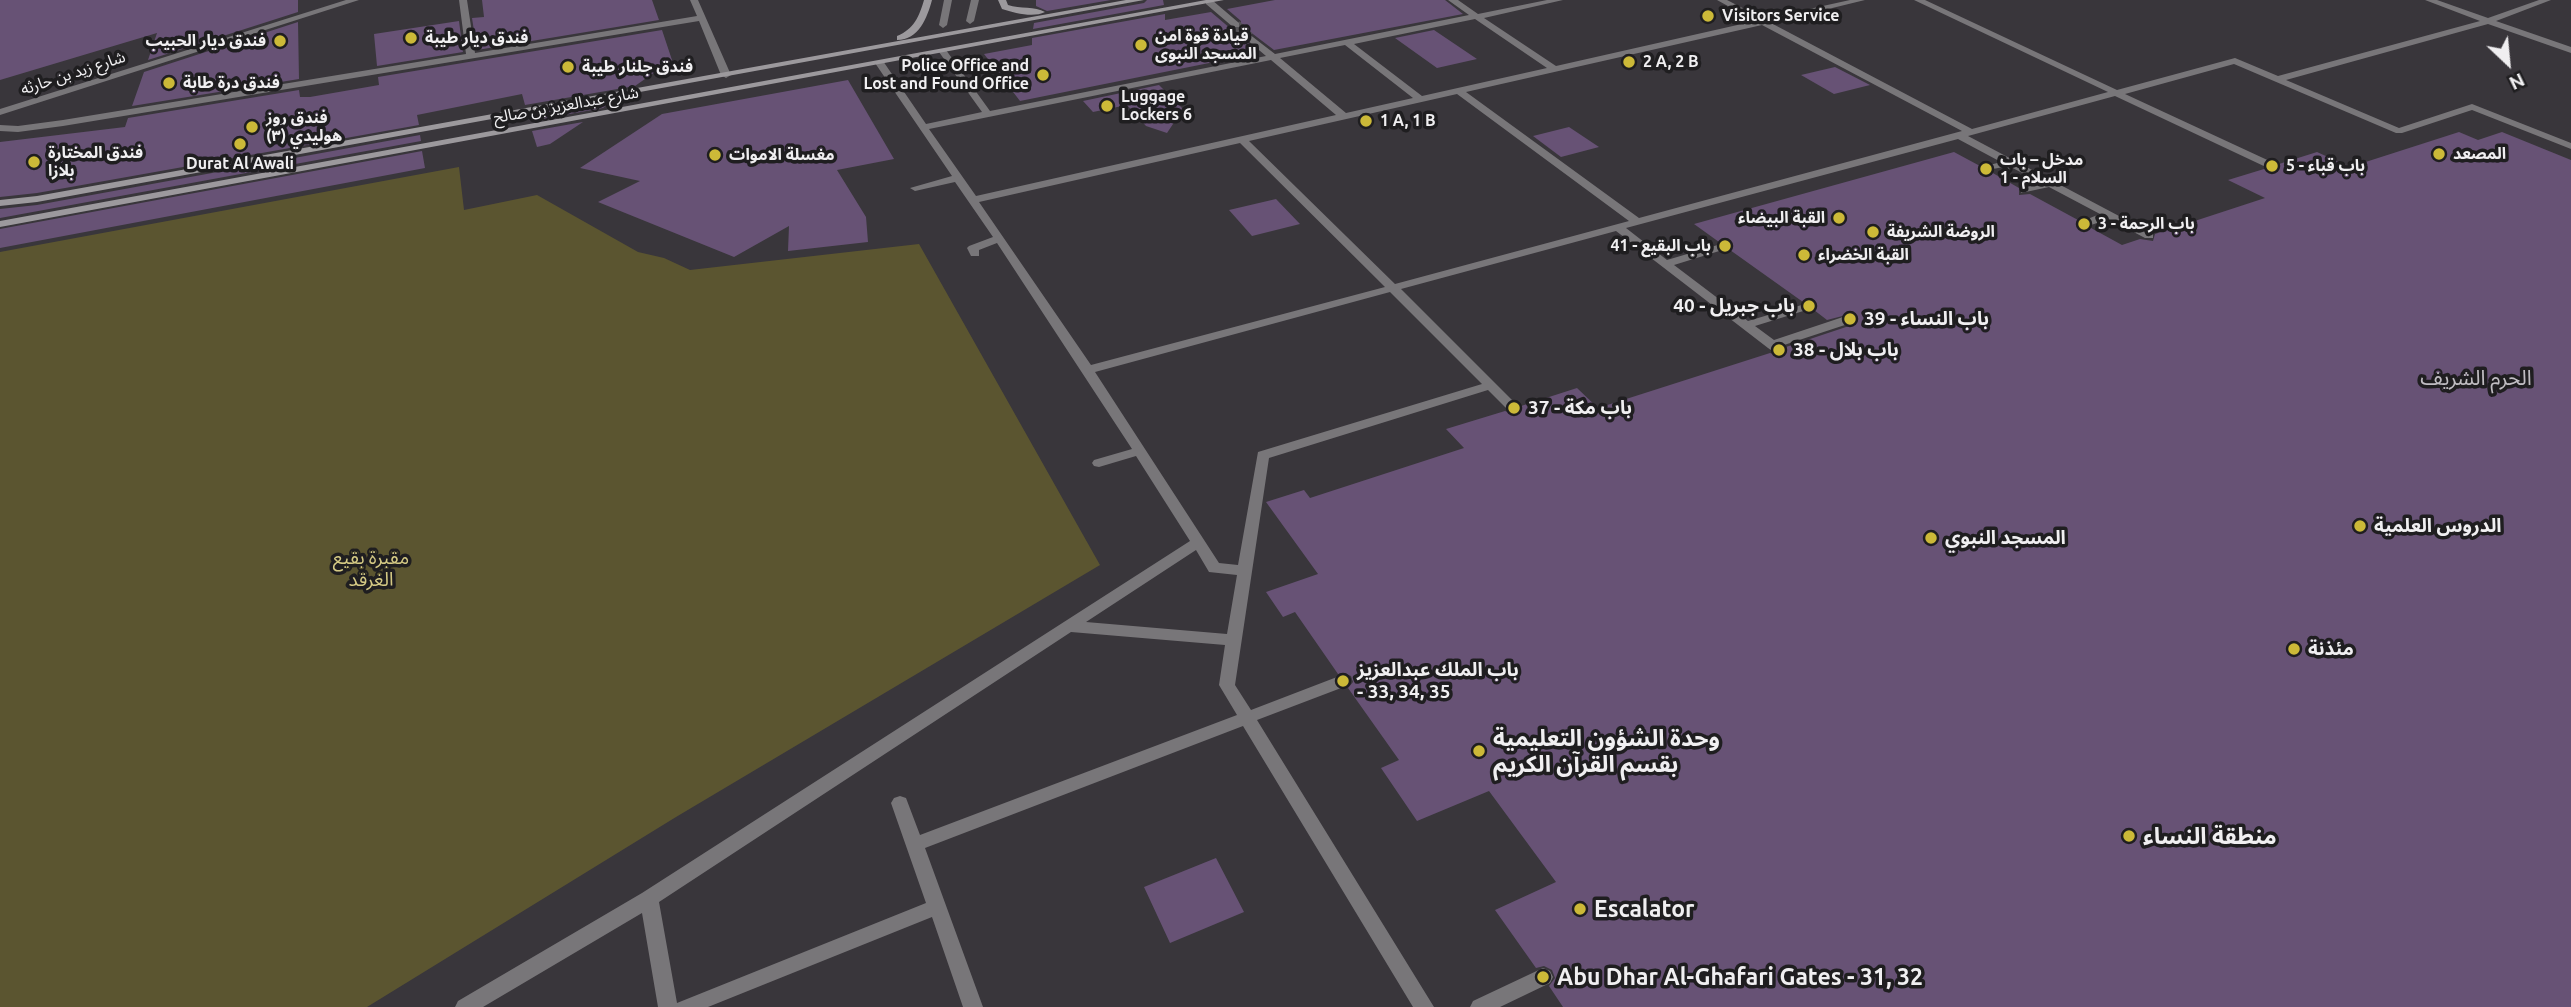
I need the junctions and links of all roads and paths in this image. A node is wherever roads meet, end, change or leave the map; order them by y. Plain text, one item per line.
1 (355, 0) edge
2 (463, 0) edge
3 (694, 0) edge
4 (928, 0) edge
5 (948, 0) edge
6 (975, 0) edge
7 (1002, 0) edge
8 (1140, 0) edge
9 (1220, 0) edge
10 (1451, 0) edge
11 (1559, 0) edge
12 (1721, 0) edge
13 (1861, 0) edge
14 (1918, 0) edge
15 (2429, 0) edge
16 (2547, 0) edge
17 (1209, 2) junction
18 (1077, 12) junction
19 (1477, 16) junction
20 (702, 18) junction
21 (970, 21) dead end
22 (2488, 21) junction
23 (1763, 22) junction
24 (943, 25) dead end
25 (1236, 26) tunnel mouth
26 (1249, 37) tunnel mouth
27 (1346, 42) junction
28 (2571, 50) edge
29 (855, 51) junction
30 (943, 52) junction
31 (471, 56) junction
32 (1272, 57) junction
33 (797, 62) junction
34 (880, 63) junction
35 (1555, 69) junction
36 (726, 75) junction
37 (806, 77) junction
38 (2278, 79) junction
39 (1458, 90) junction
40 (2115, 93) junction
41 (611, 96) junction
42 (1420, 99) junction
43 (0, 112) edge
44 (615, 112) junction
45 (988, 114) junction
46 (1343, 116) junction
47 (923, 127) junction
48 (0, 128) edge
49 (1971, 132) junction
50 (1959, 135) junction
51 (1242, 139) junction
52 (2571, 146) edge
53 (2011, 162) junction
54 (2272, 166) dead end
55 (1986, 169) dead end
56 (958, 178) junction
57 (2050, 183) junction
58 (915, 188) dead end
59 (2025, 191) dead end
60 (973, 200) junction
61 (0, 203) edge
62 (2109, 215) junction
63 (1637, 222) junction
64 (2084, 223) dead end
65 (0, 224) edge
66 (1617, 227) junction
67 (2149, 236) dead end
68 (999, 239) junction
69 (1725, 246) dead end
70 (975, 254) dead end
71 (1665, 264) junction
72 (1391, 288) junction
73 (1809, 306) dead end
74 (1850, 319) dead end
75 (1747, 325) junction
76 (1088, 370) junction
77 (1491, 385) junction
78 (1514, 408) dead end
79 (1140, 452) junction
80 (1099, 463) dead end
81 (1198, 542) junction
82 (1244, 571) junction
83 (1068, 626) junction
84 (1234, 640) junction
85 (1343, 681) dead end
86 (1245, 719) junction
87 (900, 803) dead end
88 (914, 845) junction
89 (649, 899) junction
90 (936, 907) junction
91 (1543, 977) dead end
92 (465, 1007) edge
93 (668, 1007) edge
94 (685, 1007) edge
95 (973, 1007) edge
96 (1424, 1007) edge
97 (1480, 1007) edge

1 - 43 street, شارع زيد بن حارثه
2 - 31 street
3 - 20 street
4 - 29 main road
5 - 24 street
6 - 21 street
7 - 18 main road
8 - 18 main road, شارع عبدالعزيز بن صالح
9 - 17 main road, شارع عبدالعزيز بن صالح
10 - 19 street
11 - 19 street
12 - 23 street
13 - 23 street
14 - 40 street
15 - 22 street
16 - 22 street
17 - 25 street
17 - 30 main road, شارع عبدالعزيز بن صالح
18 - 29 main road, شارع عبدالعزيز بن صالح
19 - 27 street
19 - 35 street
20 - 31 street
20 - 36 street
22 - 28 street
22 - 38 street
23 - 35 street
23 - 49 street
26 - 32 street
27 - 32 street
27 - 42 street
29 - 33 main road, شارع عبدالعزيز بن صالح
30 - 34 main road, شارع عبدالعزيز بن صالح
30 - 45 street
31 - 48 street
32 - 45 street
32 - 46 street
33 - 36 main road, شارع عبدالعزيز بن صالح
33 - 37 main road
34 - 37 main road, شارع عبدالعزيز بن صالح
34 - 47 street
35 - 39 street
36 - 41 main road, شارع عبدالعزيز بن صالح
37 - 44 main road, شارع عبدالعزيز بن صالح
38 - 40 street
38 - 52 street
39 - 42 street
39 - 63 street
40 - 49 street
40 - 54 street
41 - 44 main road
41 - 61 main road, شارع عبدالعزيز بن صالح
42 - 46 street
44 - 65 main road, شارع عبدالعزيز بن صالح
45 - 47 street
46 - 51 street
47 - 56 street
49 - 50 street
50 - 53 street
50 - 63 street
51 - 60 street
51 - 72 street
53 - 55 street
53 - 57 street
56 - 58 street
56 - 60 street
57 - 59 street
57 - 62 street
60 - 68 street
62 - 64 street
62 - 67 street
63 - 66 street
66 - 71 street
66 - 72 street
68 - 70 street
68 - 76 street
69 - 71 street
71 - 75 street
72 - 76 street
72 - 77 street
73 - 75 street
74 - 75 street
76 - 79 street
77 - 78 street
77 - 82 street
79 - 80 street
79 - 81 street
81 - 82 street
81 - 83 street
82 - 84 street
83 - 84 street
83 - 89 street
84 - 86 street
85 - 86 street
86 - 88 street
86 - 96 street
87 - 88 street
88 - 90 street
89 - 92 street
89 - 93 street
90 - 94 street
90 - 95 street
91 - 97 street

